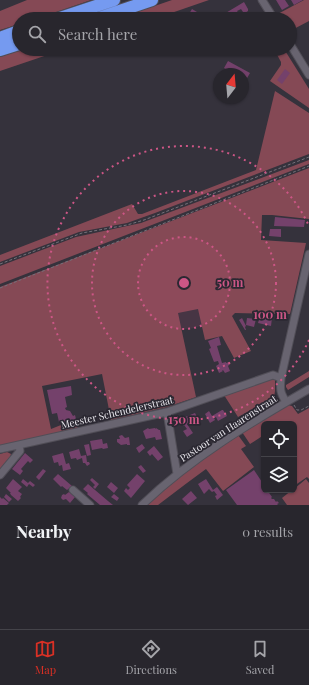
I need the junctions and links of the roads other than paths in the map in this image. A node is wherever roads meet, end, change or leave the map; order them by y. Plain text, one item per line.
1 (114, 0) edge
2 (152, 0) edge
3 (262, 0) edge
4 (78, 12) edge
5 (117, 12) edge
6 (270, 12) edge
7 (12, 34) edge
8 (0, 38) edge
9 (12, 46) edge
10 (0, 50) edge
11 (297, 55) edge
12 (309, 75) edge
13 (309, 254) edge
14 (308, 264) edge
15 (281, 378) junction
16 (309, 389) edge
17 (288, 401) junction
18 (167, 412) junction
19 (19, 444) junction
20 (0, 449) edge
21 (177, 474) junction
22 (0, 475) edge
23 (73, 490) dead end
24 (90, 505) edge
25 (143, 505) edge

1 - 4 highway
2 - 5 highway
3 - 6 street
7 - 8 highway
9 - 10 highway
11 - 12 street
13 - 14 street
14 - 15 street
15 - 17 street
15 - 18 street, Meester Schendelerstraat
16 - 17 street, Pastoor van Haarenstraat
17 - 21 street, Pastoor van Haarenstraat
18 - 19 street, Meester Schendelerstraat
18 - 21 street
19 - 20 street, Meester Schendelerstraat
19 - 22 street
21 - 25 street, Pastoor van Haarenstraat
23 - 24 street

